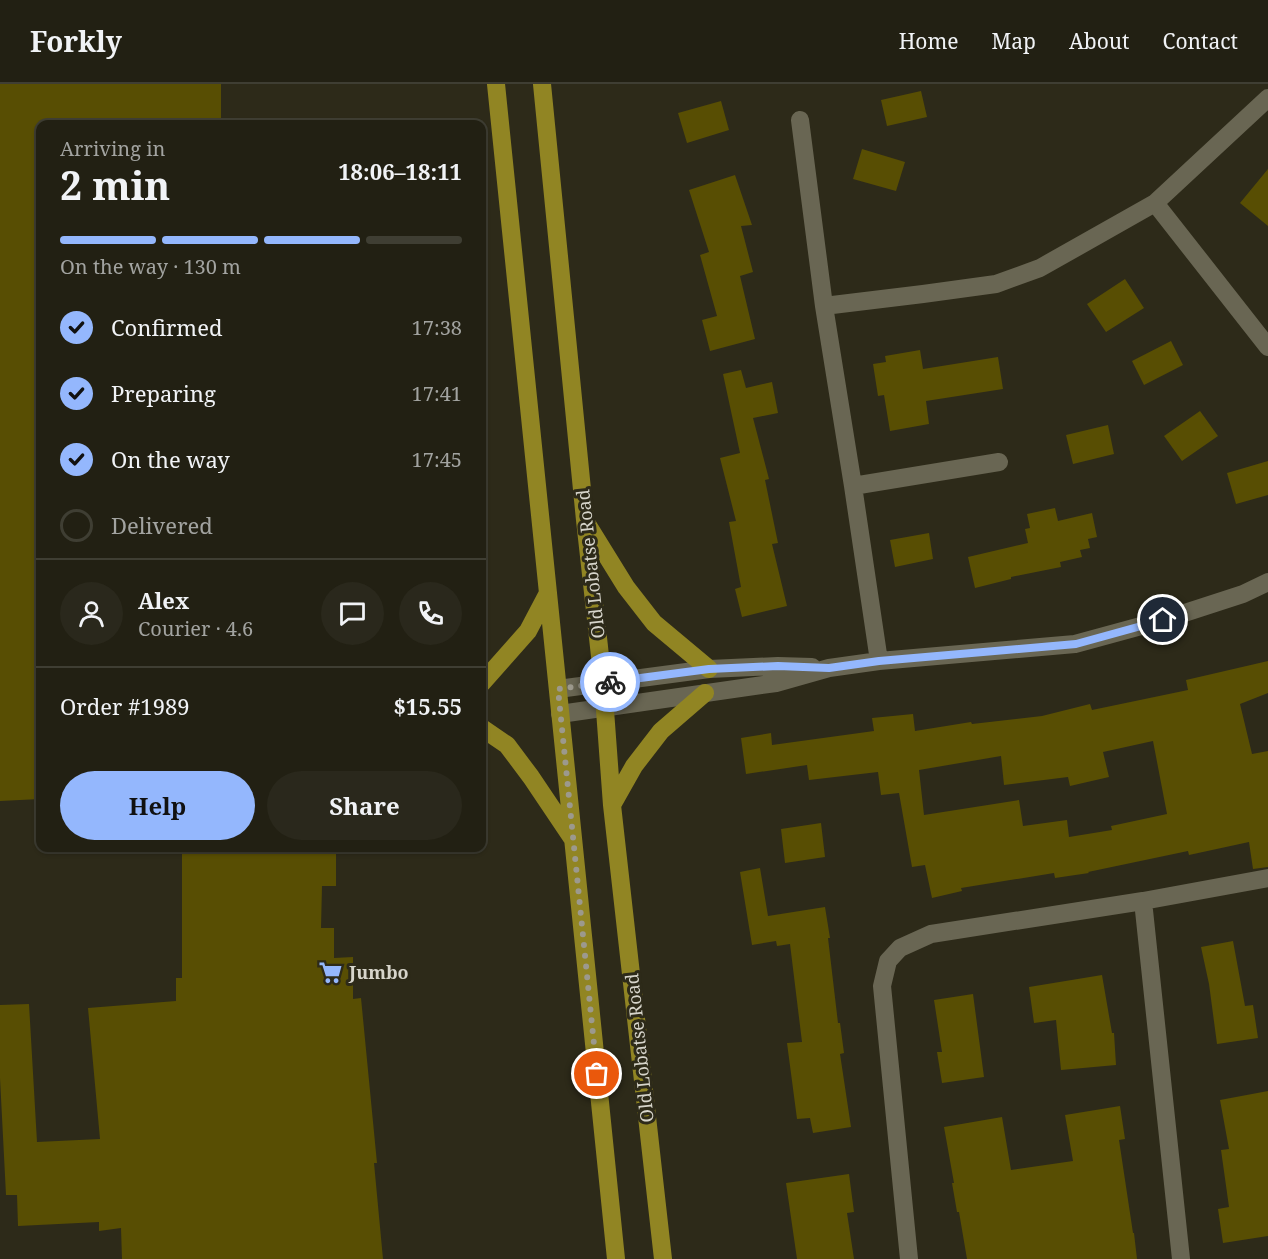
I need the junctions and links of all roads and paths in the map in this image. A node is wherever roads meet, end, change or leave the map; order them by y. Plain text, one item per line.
1 (496, 84) edge
2 (542, 84) edge
3 (1268, 98) edge
4 (800, 120) dead end
5 (1155, 203) junction
6 (824, 306) junction
7 (1268, 347) edge
8 (999, 462) dead end
9 (853, 486) junction
10 (585, 520) junction
11 (1268, 582) edge
12 (548, 593) junction
13 (879, 661) junction
14 (829, 668) junction
15 (709, 669) junction
16 (486, 678) edge
17 (603, 683) junction
18 (558, 689) junction
19 (705, 693) junction
20 (605, 708) junction
21 (560, 714) junction
22 (486, 731) edge
23 (612, 805) junction
24 (574, 842) junction
25 (1268, 878) edge
26 (1143, 901) junction
27 (616, 1259) edge
28 (663, 1259) edge
29 (909, 1259) edge
30 (1180, 1259) edge

1 - 12 main road
2 - 10 main road, Old Lobatse Road
3 - 5 street
4 - 6 street
5 - 6 street
5 - 7 street
6 - 9 street
8 - 9 street
9 - 13 street
10 - 15 main road
10 - 17 main road, Old Lobatse Road
11 - 13 street
12 - 16 main road
12 - 18 main road
13 - 14 street
14 - 15 street
14 - 19 street
15 - 17 street
17 - 18 street
17 - 20 main road, Old Lobatse Road
18 - 21 main road
19 - 20 street
19 - 23 main road
20 - 21 street
20 - 23 main road, Old Lobatse Road
21 - 24 main road
22 - 24 main road
23 - 28 main road, Old Lobatse Road
24 - 27 main road
25 - 26 street
26 - 29 street
26 - 30 street

